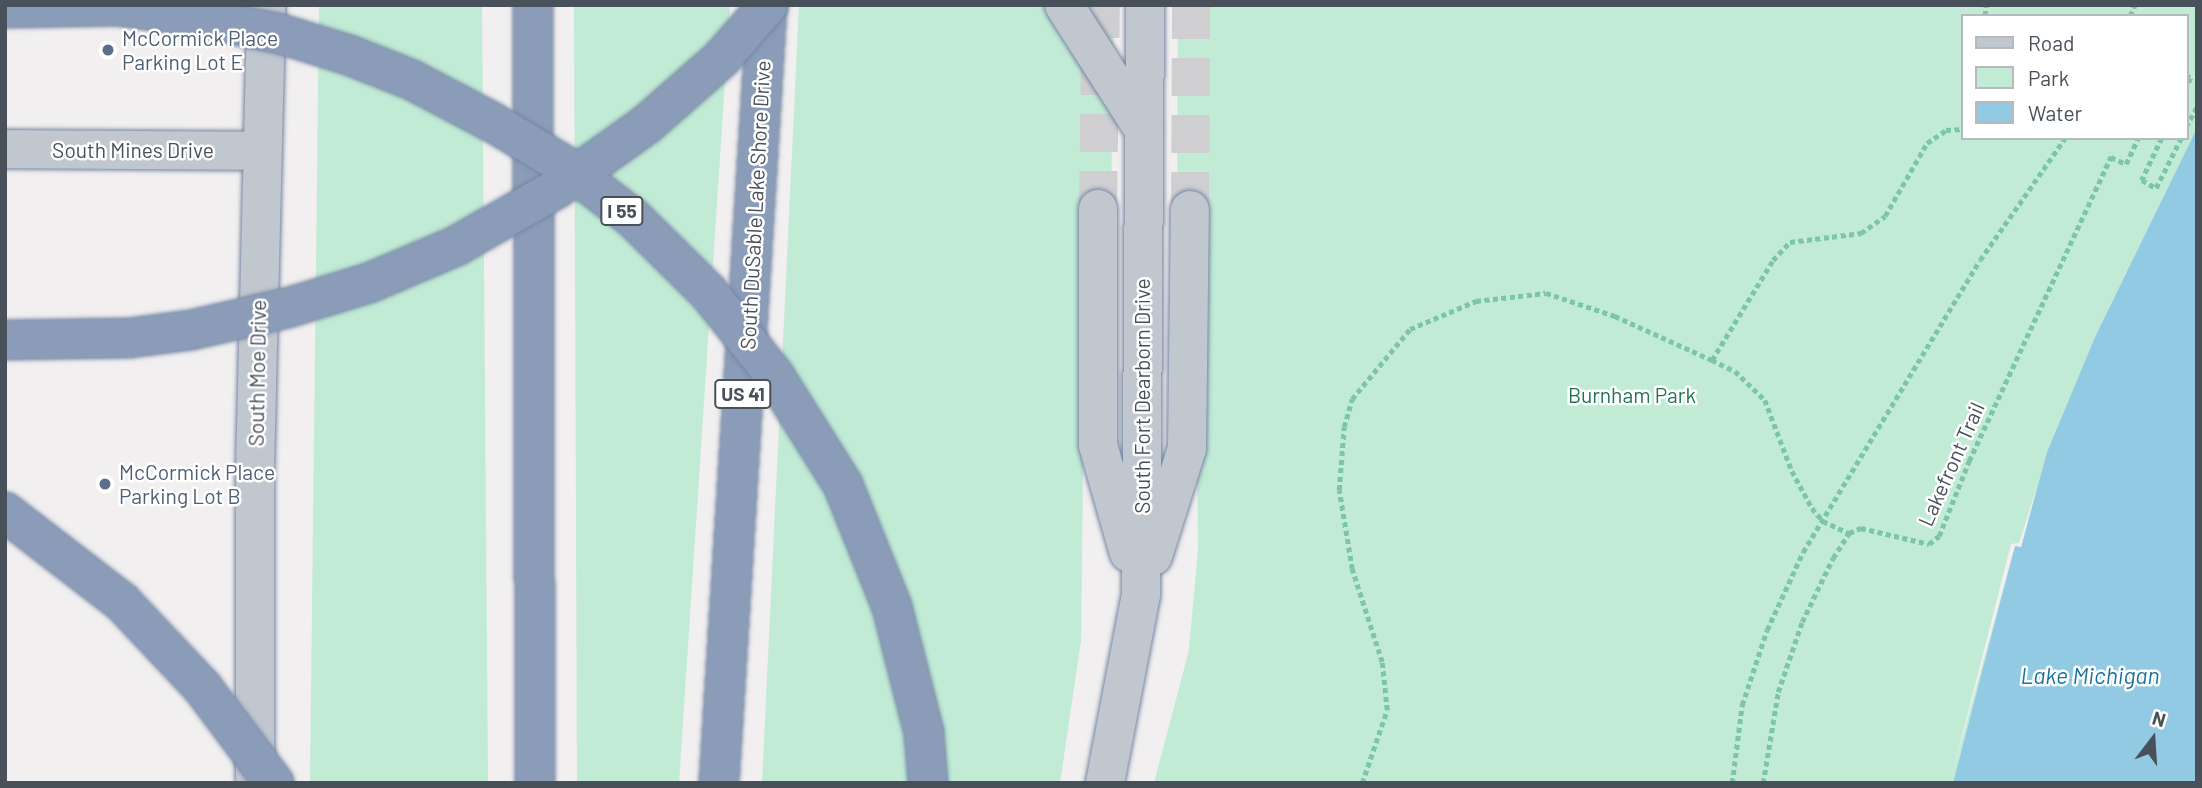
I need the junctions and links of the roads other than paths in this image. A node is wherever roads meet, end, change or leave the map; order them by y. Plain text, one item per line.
1 (266, 5) edge
2 (533, 5) edge
3 (767, 5) edge
4 (1064, 5) edge
5 (1145, 5) edge
6 (5, 8) edge
7 (1144, 130) junction
8 (5, 149) edge
9 (262, 151) junction
10 (1098, 209) tunnel mouth
11 (1190, 210) tunnel mouth
12 (5, 340) edge
13 (5, 512) edge
14 (1141, 595) junction
15 (255, 783) edge
16 (274, 783) edge
17 (535, 783) edge
18 (719, 783) edge
19 (928, 783) edge
20 (1105, 783) edge

1 - 9 street, South Moe Drive
2 - 17 highway
3 - 12 highway, bridge
3 - 18 highway, South DuSable Lake Shore Drive / US 41
4 - 7 street
5 - 7 street, South Fort Dearborn Drive
6 - 19 highway, I 55, bridge
7 - 14 street, South Fort Dearborn Drive
8 - 9 street, South Mines Drive
9 - 15 street, South Moe Drive
10 - 14 street
11 - 14 street
13 - 16 highway, bridge
14 - 20 street, South Fort Dearborn Drive

